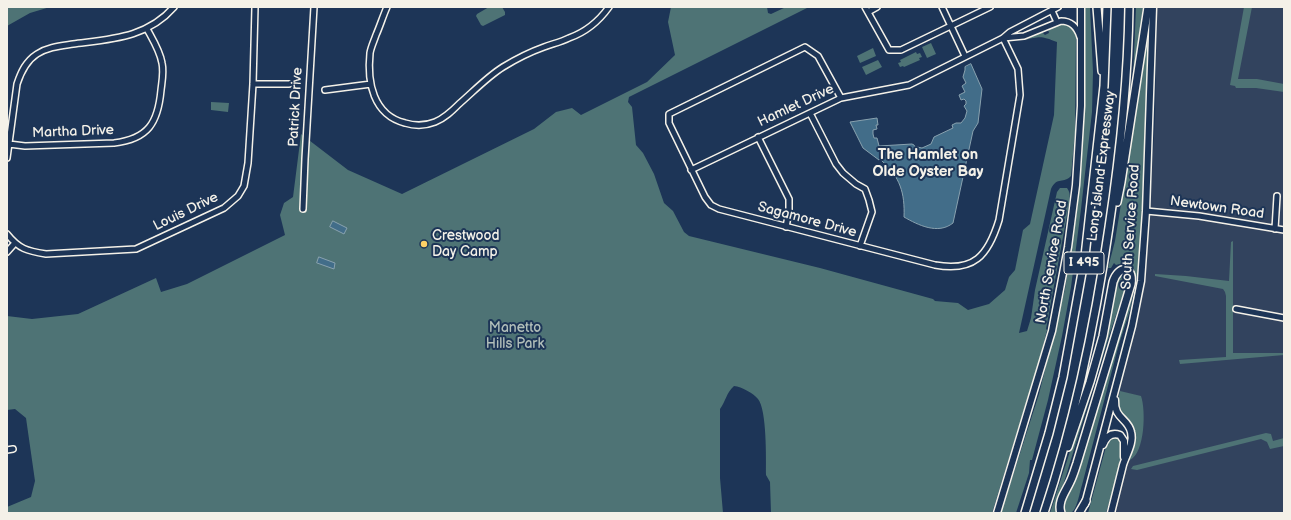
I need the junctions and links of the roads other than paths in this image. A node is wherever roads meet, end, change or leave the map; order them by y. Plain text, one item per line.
1 (174, 7) edge
2 (255, 7) edge
3 (314, 7) edge
4 (387, 7) edge
5 (609, 7) edge
6 (877, 7) edge
7 (942, 7) edge
8 (990, 7) edge
9 (1058, 7) edge
10 (1081, 7) edge
11 (1097, 7) edge
12 (1107, 7) edge
13 (1129, 7) edge
14 (1148, 7) edge
15 (1154, 7) edge
16 (866, 9) edge
17 (1052, 11) junction
18 (1057, 22) junction
19 (951, 26) junction
20 (147, 29) junction
21 (1003, 38) junction
22 (1081, 41) junction
23 (965, 56) junction
24 (253, 84) junction
25 (289, 84) dead end
26 (371, 84) junction
27 (1104, 86) junction
28 (325, 90) dead end
29 (841, 98) junction
30 (810, 113) junction
31 (758, 137) junction
32 (9, 144) junction
33 (7, 158) edge
34 (691, 170) junction
35 (1277, 196) dead end
36 (303, 209) dead end
37 (1146, 212) junction
38 (786, 227) junction
39 (1275, 229) junction
40 (1284, 230) edge
41 (7, 234) edge
42 (15, 244) junction
43 (860, 246) junction
44 (7, 252) edge
45 (1104, 263) junction
46 (1236, 309) dead end
47 (1284, 318) edge
48 (1115, 388) junction
49 (13, 449) dead end
50 (7, 450) edge
51 (1124, 463) junction
52 (1092, 479) junction
53 (1050, 497) junction
54 (1086, 501) junction
55 (997, 513) edge
56 (1025, 513) edge
57 (1044, 513) edge
58 (1061, 513) edge
59 (1079, 513) edge
60 (1082, 513) edge
61 (1111, 513) edge

1 - 20 street
2 - 24 street, Louis Drive
3 - 36 street, Patrick Drive
4 - 26 street
5 - 26 street
6 - 16 street
7 - 19 street
8 - 19 street
9 - 17 street, Hamlet Drive
10 - 22 main road, North Service Road
11 - 27 highway
12 - 27 highway, Long Island Expressway / I 495
13 - 45 highway, Long Island Expressway / I 495
14 - 45 highway
15 - 37 main road, South Service Road
16 - 19 street
17 - 18 street
17 - 21 street, Hamlet Drive
18 - 21 street, Hamlet Drive
18 - 22 street
19 - 23 street
20 - 32 street
20 - 32 street, Martha Drive
21 - 23 street, Hamlet Drive
21 - 43 street, Sagamore Drive
22 - 55 main road, North Service Road
23 - 29 street, Hamlet Drive
24 - 25 street, Patrick Drive
24 - 42 street, Louis Drive
26 - 28 street, Patrick Drive
27 - 56 highway, Long Island Expressway / I 495
29 - 30 street, Hamlet Drive
29 - 34 street, Sagamore Drive
30 - 31 street, Hamlet Drive
30 - 43 street
31 - 34 street, Hamlet Drive
31 - 38 street
32 - 33 street
34 - 38 street, Sagamore Drive
35 - 39 street
37 - 39 street, Newtown Road
37 - 48 main road, South Service Road
38 - 43 street, Sagamore Drive
39 - 40 street, Newtown Road
41 - 42 street, Louis Drive
42 - 44 street
45 - 53 highway, Long Island Expressway / I 495
46 - 47 street
48 - 51 main road
48 - 52 main road, South Service Road
49 - 50 street
51 - 52 main road
51 - 61 main road
52 - 54 main road, South Service Road
53 - 57 highway, Long Island Expressway / I 495
53 - 58 highway
54 - 59 highway
54 - 60 main road, South Service Road

